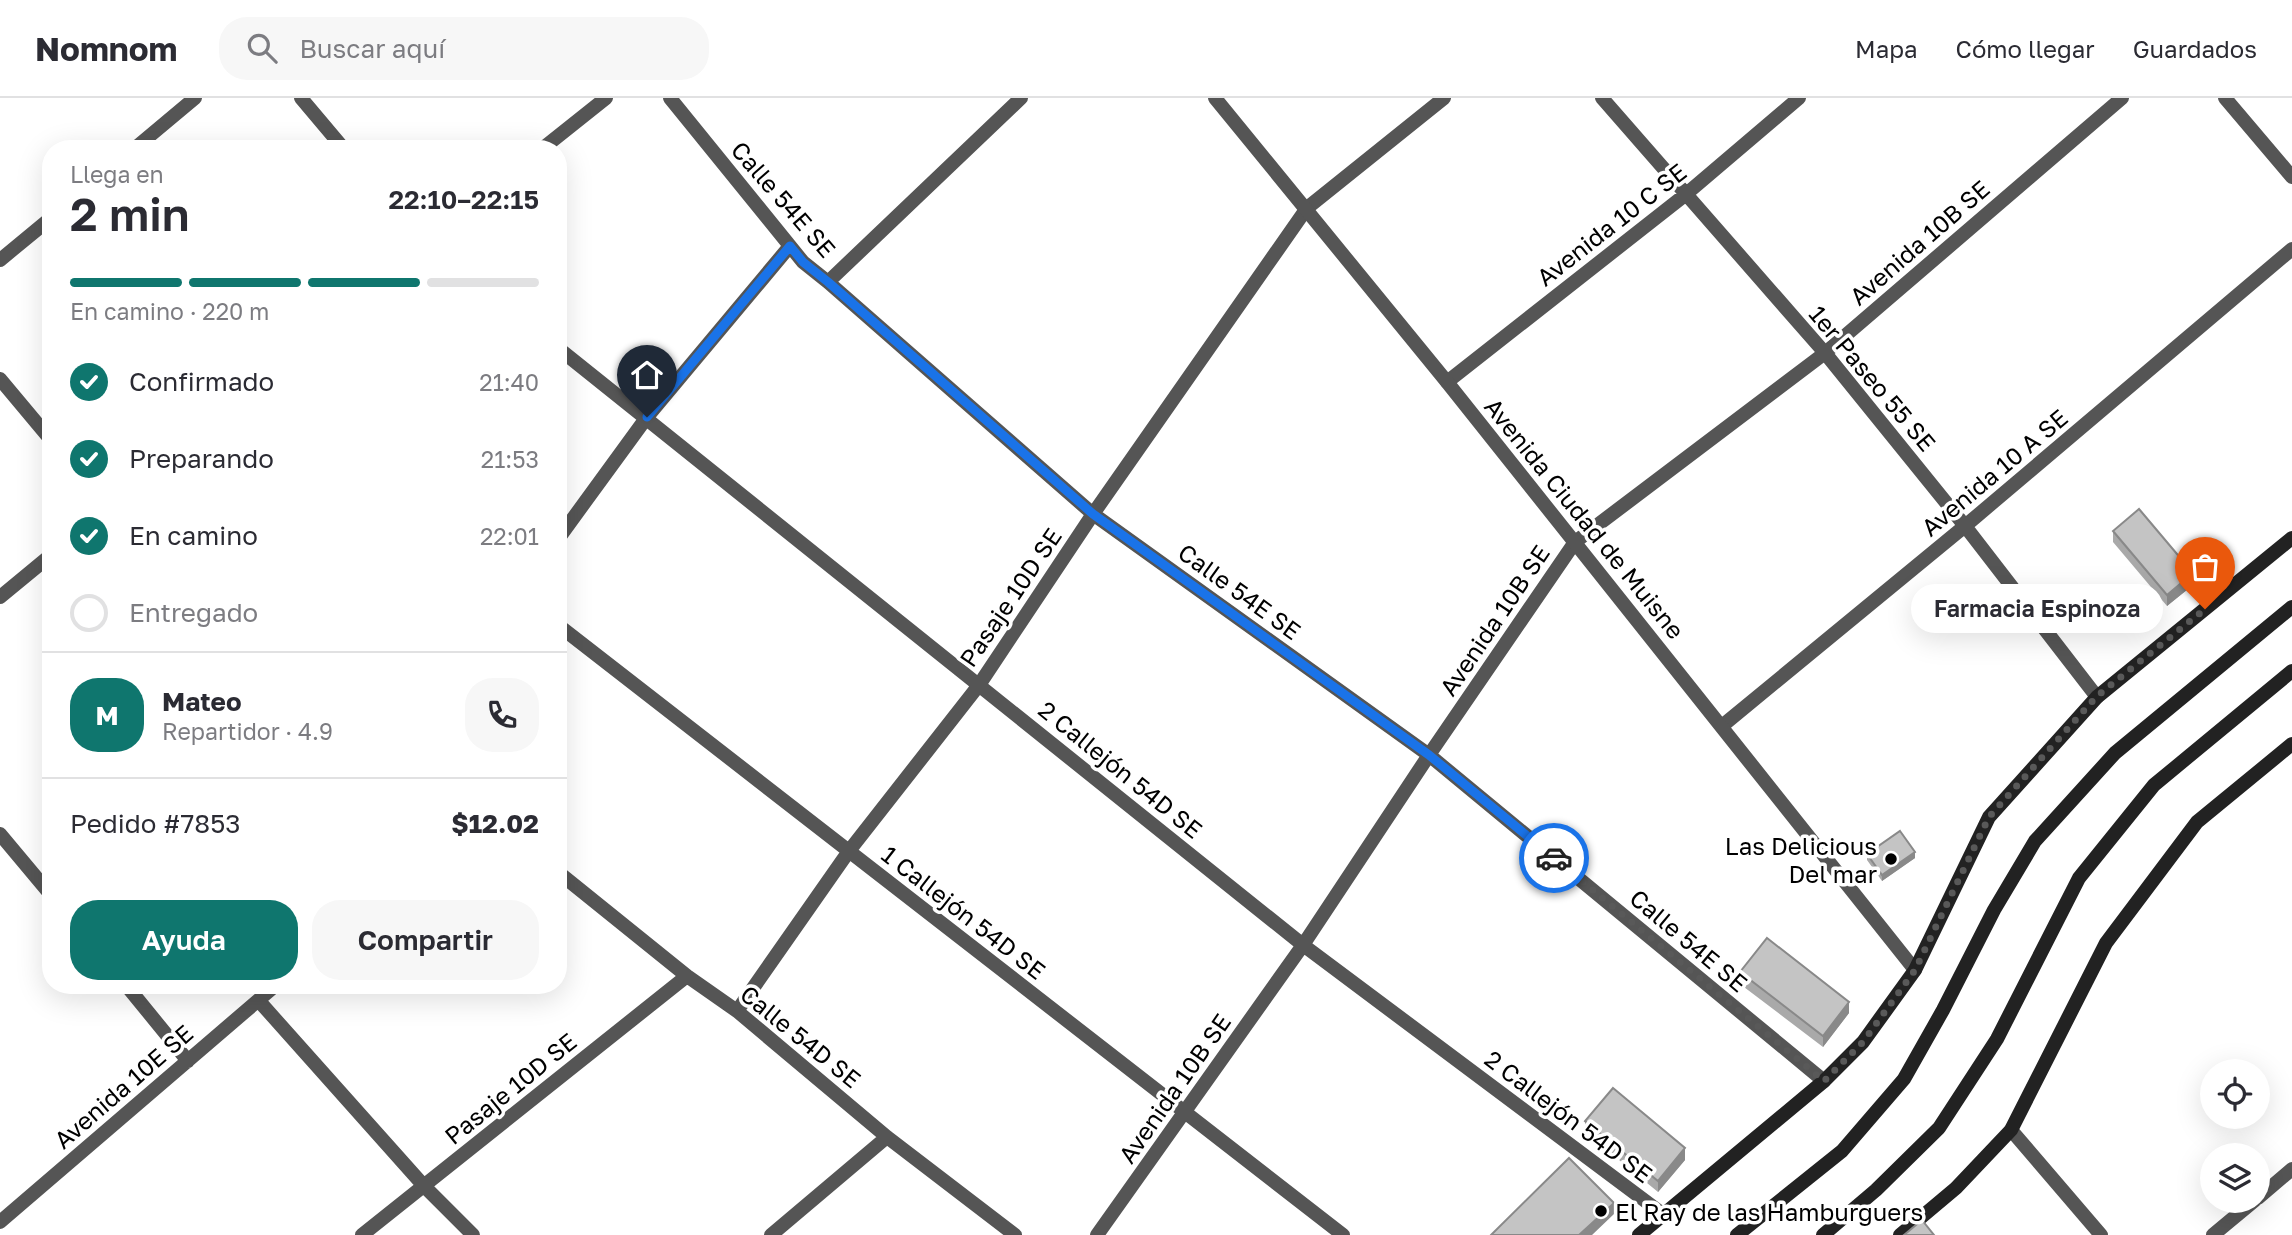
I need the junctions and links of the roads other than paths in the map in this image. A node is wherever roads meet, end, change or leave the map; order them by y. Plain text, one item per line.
1 (195, 98) edge
2 (301, 98) edge
3 (606, 98) edge
4 (670, 98) edge
5 (1021, 98) edge
6 (1215, 98) edge
7 (1444, 98) edge
8 (1602, 98) edge
9 (1799, 98) edge
10 (2122, 98) edge
11 (2225, 98) edge
12 (145, 140) edge
13 (336, 140) edge
14 (553, 140) edge
15 (2292, 177) edge
16 (1685, 195) junction
17 (1307, 208) junction
18 (42, 225) edge
19 (790, 246) junction
20 (2292, 249) edge
21 (0, 260) edge
22 (828, 282) junction
23 (1825, 353) junction
24 (567, 355) edge
25 (0, 379) edge
26 (1447, 382) junction
27 (647, 417) junction
28 (42, 429) edge
29 (1093, 514) junction
30 (1965, 526) junction
31 (567, 527) edge
32 (2292, 538) edge
33 (1575, 541) junction
34 (42, 562) edge
35 (0, 597) edge
36 (2292, 607) edge
37 (567, 632) edge
38 (2292, 671) edge
39 (979, 685) junction
40 (2096, 697) junction
41 (1721, 726) junction
42 (2292, 744) edge
43 (1429, 755) junction
44 (0, 834) edge
45 (849, 851) junction
46 (567, 879) edge
47 (42, 884) edge
48 (1303, 945) junction
49 (1915, 970) junction
50 (687, 976) junction
51 (133, 994) edge
52 (266, 994) edge
53 (258, 1001) junction
54 (737, 1011) junction
55 (188, 1061) junction
56 (1824, 1081) junction
57 (1185, 1112) junction
58 (2011, 1130) junction
59 (887, 1137) junction
60 (2292, 1169) edge
61 (424, 1185) junction
62 (2270, 1187) edge
63 (2239, 1213) edge
64 (1664, 1215) junction
65 (0, 1222) edge
66 (362, 1235) edge
67 (473, 1235) edge
68 (771, 1235) edge
69 (1014, 1235) edge
70 (1097, 1235) edge
71 (1343, 1235) edge
72 (1639, 1235) edge
73 (1737, 1235) edge
74 (1823, 1235) edge
75 (1900, 1235) edge
76 (2101, 1235) edge
77 (2213, 1235) edge

1 - 12 street
2 - 13 street
3 - 14 street
4 - 19 street, Calle 54E SE
5 - 22 street
6 - 17 street, Avenida Ciudad de Muisne
7 - 17 street, Pasaje 10D SE
8 - 16 street, 1er Paseo 55 SE
9 - 16 street, Avenida 10 C SE
10 - 23 street, Avenida 10B SE
11 - 15 street
16 - 23 street, 1er Paseo 55 SE
16 - 26 street, Avenida 10 C SE
17 - 26 street, Avenida Ciudad de Muisne
17 - 29 street, Pasaje 10D SE
18 - 21 street
19 - 22 street, Calle 54E SE
19 - 27 street
20 - 30 street, Avenida 10 A SE
22 - 29 street, Calle 54E SE
23 - 30 street, 1er Paseo 55 SE
23 - 33 street, Avenida 10B SE
24 - 27 street, 2 Callejón 54D SE
25 - 28 street
26 - 33 street, Avenida Ciudad de Muisne
27 - 31 street
27 - 39 street, 2 Callejón 54D SE
29 - 39 street, Pasaje 10D SE
29 - 43 street, Calle 54E SE
30 - 40 street, 1er Paseo 55 SE
30 - 41 street, Avenida 10 A SE
32 - 40 main road
33 - 41 street, Avenida Ciudad de Muisne
33 - 43 street, Avenida 10B SE
34 - 35 street
36 - 73 main road
37 - 45 street, 1 Callejón 54D SE
38 - 74 main road
39 - 45 street, Pasaje 10D SE
39 - 48 street, 2 Callejón 54D SE
40 - 49 main road
41 - 49 street, Avenida Ciudad de Muisne
42 - 58 main road
43 - 48 street, Avenida 10B SE
43 - 56 street, Calle 54E SE
44 - 47 street
45 - 54 street, Pasaje 10D SE
45 - 57 street, 1 Callejón 54D SE
46 - 50 street, Calle 54D SE
48 - 57 street, Avenida 10B SE
48 - 64 street, 2 Callejón 54D SE
49 - 56 main road
50 - 54 street, Calle 54D SE
50 - 61 street, Pasaje 10D SE
51 - 55 street
52 - 53 street, Avenida 10E SE
53 - 55 street, Avenida 10E SE
53 - 61 street
54 - 59 street, Calle 54D SE
55 - 65 street, Avenida 10E SE
56 - 64 main road
57 - 70 street, Avenida 10B SE
57 - 71 street, 1 Callejón 54D SE
58 - 75 main road
58 - 76 street
59 - 68 street
59 - 69 street, Calle 54D SE
60 - 62 street
61 - 66 street, Pasaje 10D SE
61 - 67 street
63 - 77 street
64 - 72 main road

